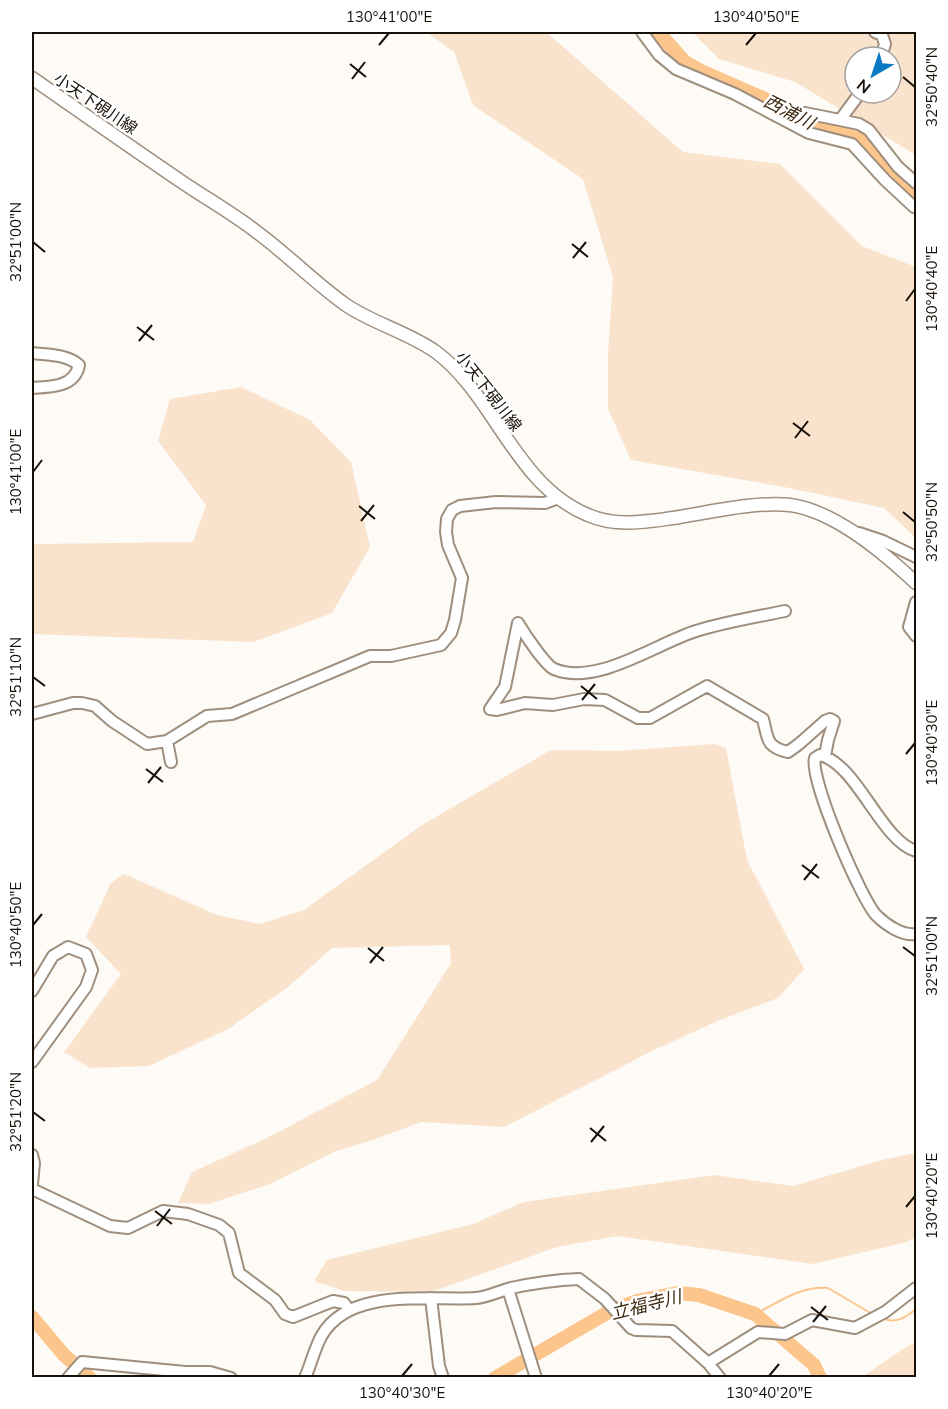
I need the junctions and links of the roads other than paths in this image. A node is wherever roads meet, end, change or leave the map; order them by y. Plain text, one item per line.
1 (642, 32) edge
2 (875, 32) edge
3 (885, 45) edge
4 (32, 78) edge
5 (851, 105) edge
6 (840, 120) junction
7 (792, 124) junction
8 (916, 183) edge
9 (916, 207) edge
10 (32, 353) edge
11 (32, 388) edge
12 (558, 498) junction
13 (833, 520) junction
14 (916, 556) edge
15 (916, 583) edge
16 (916, 602) edge
17 (785, 611) dead end
18 (916, 636) edge
19 (32, 714) edge
20 (167, 741) junction
21 (825, 756) junction
22 (171, 762) dead end
23 (916, 851) edge
24 (916, 934) edge
25 (32, 991) edge
26 (32, 1062) edge
27 (32, 1155) edge
28 (32, 1184) edge
29 (32, 1189) edge
30 (916, 1288) edge
31 (508, 1289) junction
32 (431, 1298) junction
33 (349, 1310) junction
34 (708, 1363) junction
35 (73, 1371) edge
36 (231, 1377) edge
37 (305, 1377) edge
38 (443, 1377) edge
39 (536, 1377) edge
40 (720, 1377) edge

1 - 7 street
2 - 3 street
4 - 12 main road, 小天下硯川線
5 - 6 street
6 - 7 street
6 - 8 street
7 - 9 street
10 - 11 street
12 - 13 main road, 小天下硯川線
12 - 20 street
13 - 14 street
13 - 15 main road, 小天下硯川線
16 - 18 street
17 - 21 street
19 - 20 street
20 - 22 street
21 - 23 street
21 - 24 street
25 - 26 street
27 - 28 street
29 - 33 street
30 - 34 street
31 - 32 street
31 - 34 street
31 - 39 street
32 - 33 street
32 - 38 street
33 - 37 street
34 - 40 street
35 - 36 street

